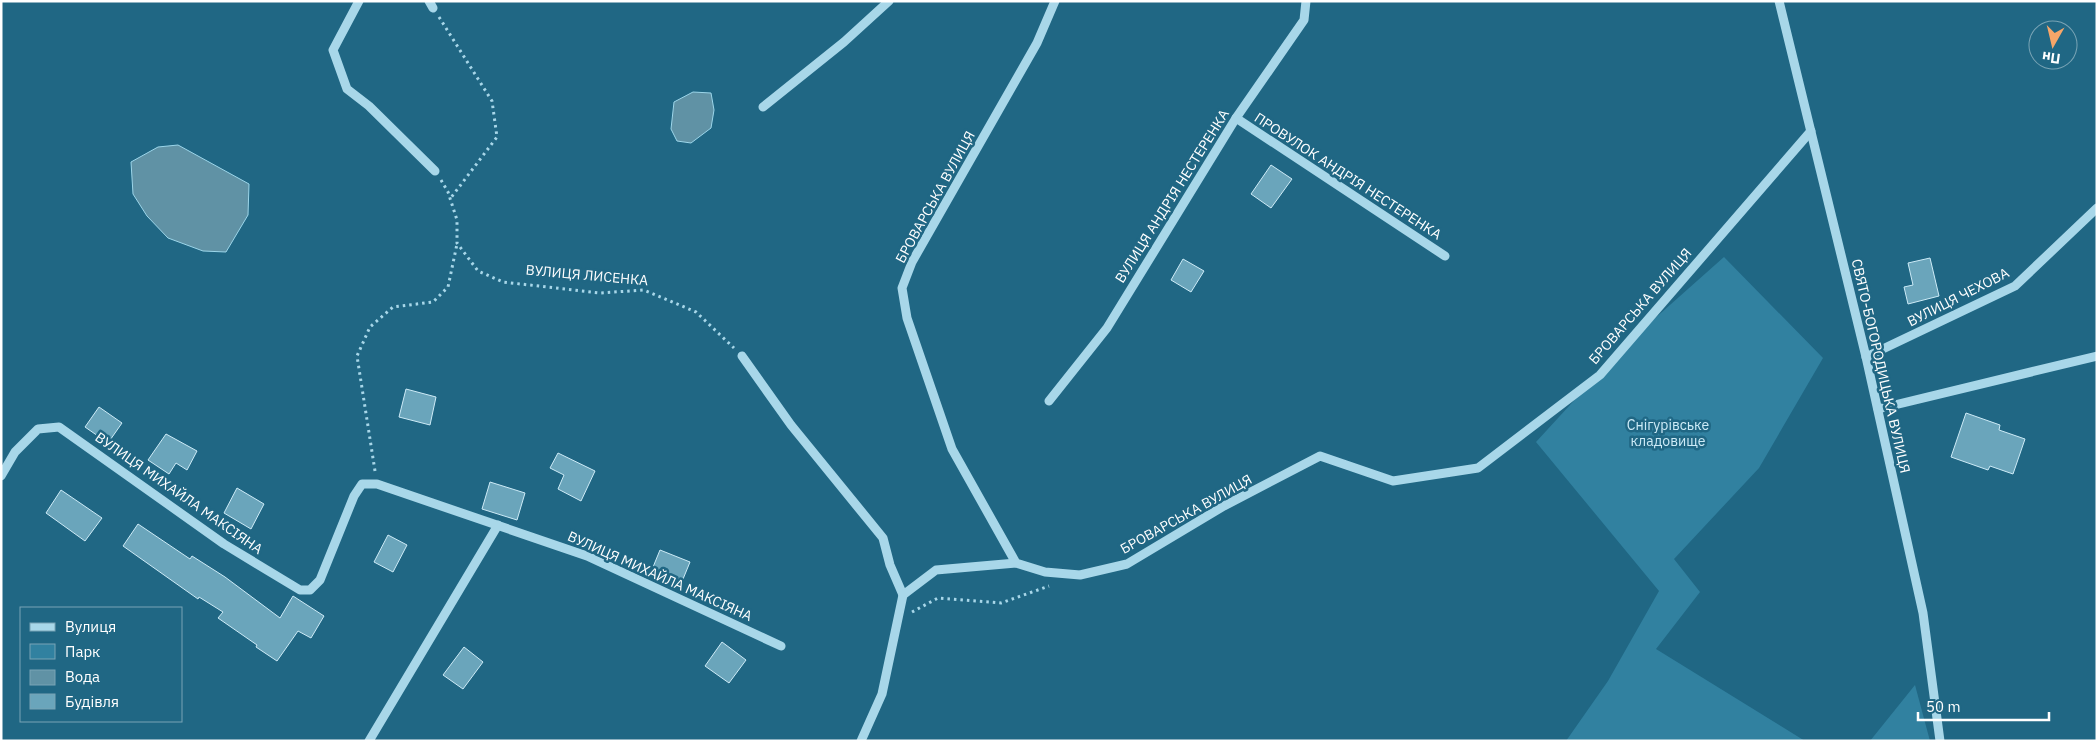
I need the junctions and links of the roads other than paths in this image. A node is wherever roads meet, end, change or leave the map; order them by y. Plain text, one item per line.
1 (358, 1) edge
2 (889, 1) edge
3 (1055, 1) edge
4 (1779, 1) edge
5 (1304, 2) edge
6 (763, 107) dead end
7 (1236, 118) junction
8 (1812, 131) junction
9 (435, 171) road end
10 (2097, 208) edge
11 (1445, 256) dead end
12 (742, 356) road end
13 (2097, 356) edge
14 (1866, 357) junction
15 (1049, 401) dead end
16 (1878, 409) junction
17 (1, 476) edge
18 (498, 525) junction
19 (1016, 562) junction
20 (903, 595) junction
21 (781, 646) dead end
22 (369, 741) edge
23 (861, 741) edge
24 (1940, 741) edge

1 - 9 street
2 - 6 street
3 - 19 street, БРОВАРСЬКА ВУЛИЦЯ
4 - 8 street, СВЯТО-БОГОРОДИЦЬКА ВУЛИЦЯ
5 - 7 street, ВУЛИЦЯ АНДРІЯ НЕСТЕРЕНКА
7 - 11 street, ПРОВУЛОК АНДРІЯ НЕСТЕРЕНКА
7 - 15 street, ВУЛИЦЯ АНДРІЯ НЕСТЕРЕНКА
8 - 14 street, СВЯТО-БОГОРОДИЦЬКА ВУЛИЦЯ
8 - 19 street, БРОВАРСЬКА ВУЛИЦЯ
10 - 14 street, ВУЛИЦЯ ЧЕХОВА
12 - 20 street
13 - 16 street
14 - 16 street, СВЯТО-БОГОРОДИЦЬКА ВУЛИЦЯ
16 - 24 street, СВЯТО-БОГОРОДИЦЬКА ВУЛИЦЯ
17 - 18 street, ВУЛИЦЯ МИХАЙЛА МАКСІЯНА
18 - 21 street, ВУЛИЦЯ МИХАЙЛА МАКСІЯНА
18 - 22 street
19 - 20 street
20 - 23 street

